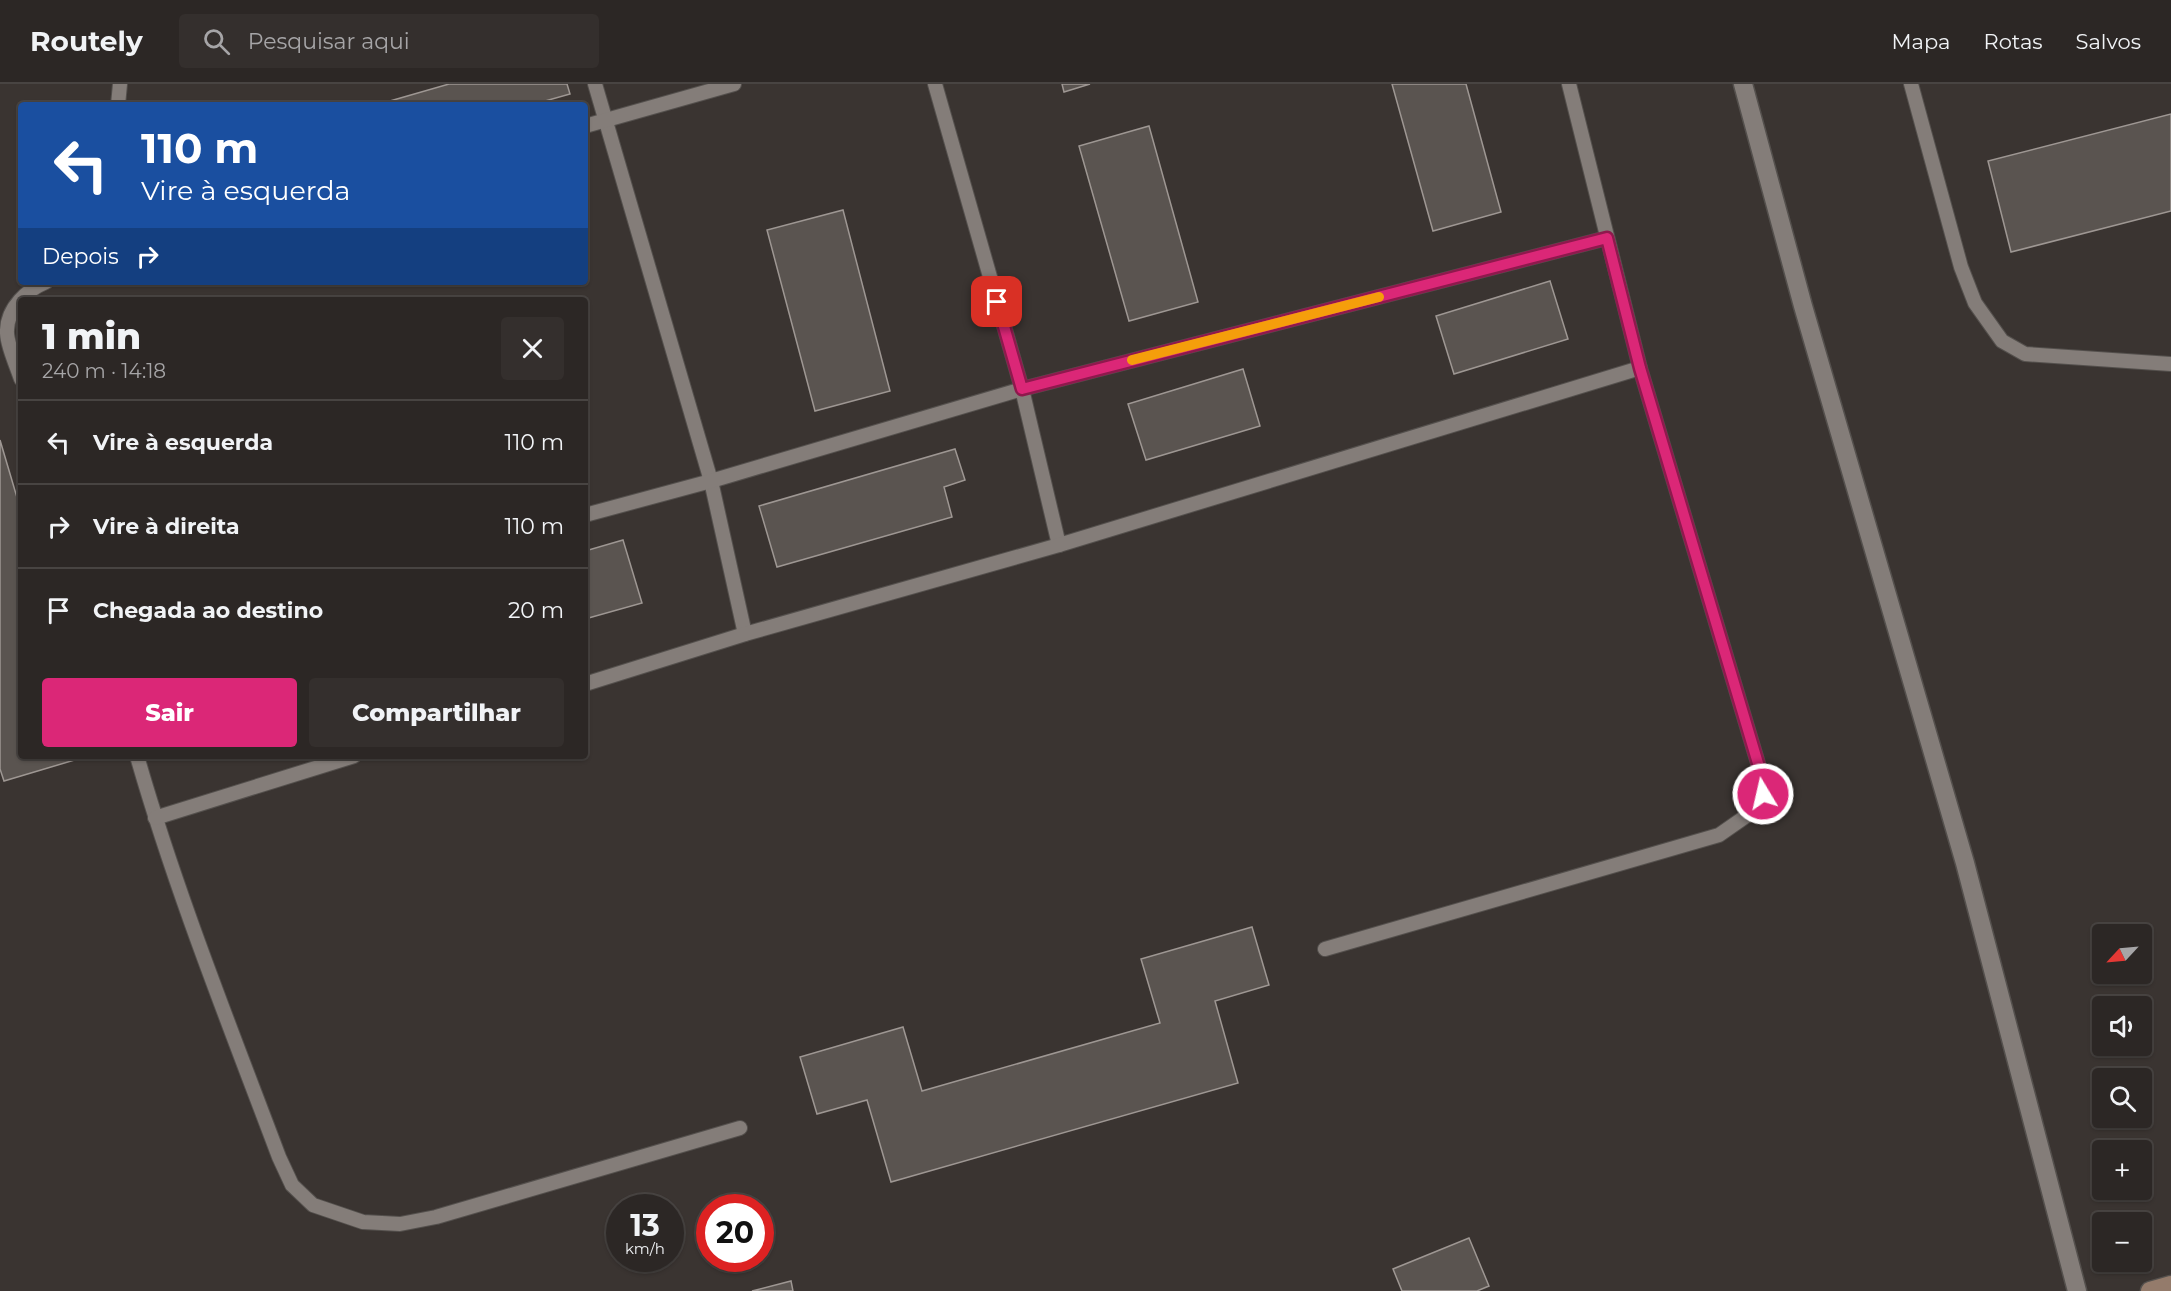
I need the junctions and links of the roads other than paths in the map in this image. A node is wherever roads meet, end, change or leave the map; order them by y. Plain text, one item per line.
1 (120, 84) edge
2 (595, 84) edge
3 (734, 84) edge
4 (935, 84) edge
5 (1569, 84) edge
6 (1743, 84) edge
7 (1911, 84) edge
8 (118, 102) edge
9 (605, 121) junction
10 (588, 125) edge
11 (1607, 238) junction
12 (39, 285) edge
13 (23, 297) edge
14 (18, 302) edge
15 (2171, 364) edge
16 (1640, 368) junction
17 (18, 370) edge
18 (1022, 389) junction
19 (711, 481) junction
20 (588, 514) edge
21 (1059, 546) junction
22 (745, 634) junction
23 (588, 683) edge
24 (138, 759) edge
25 (344, 759) edge
26 (155, 818) junction
27 (1325, 949) dead end
28 (740, 1128) dead end
29 (2171, 1285) edge
30 (2077, 1291) edge
31 (2150, 1291) edge

1 - 8 lane
2 - 9 lane
3 - 9 lane
4 - 18 lane
5 - 11 lane
6 - 30 street
7 - 15 lane
9 - 10 lane
9 - 19 lane
11 - 16 lane
11 - 18 lane
12 - 13 lane
14 - 17 lane
16 - 21 lane
16 - 27 lane
18 - 19 lane
18 - 21 lane
19 - 20 lane
19 - 22 lane
21 - 22 lane
22 - 23 lane
24 - 26 lane
25 - 26 lane
26 - 28 lane
29 - 31 street

